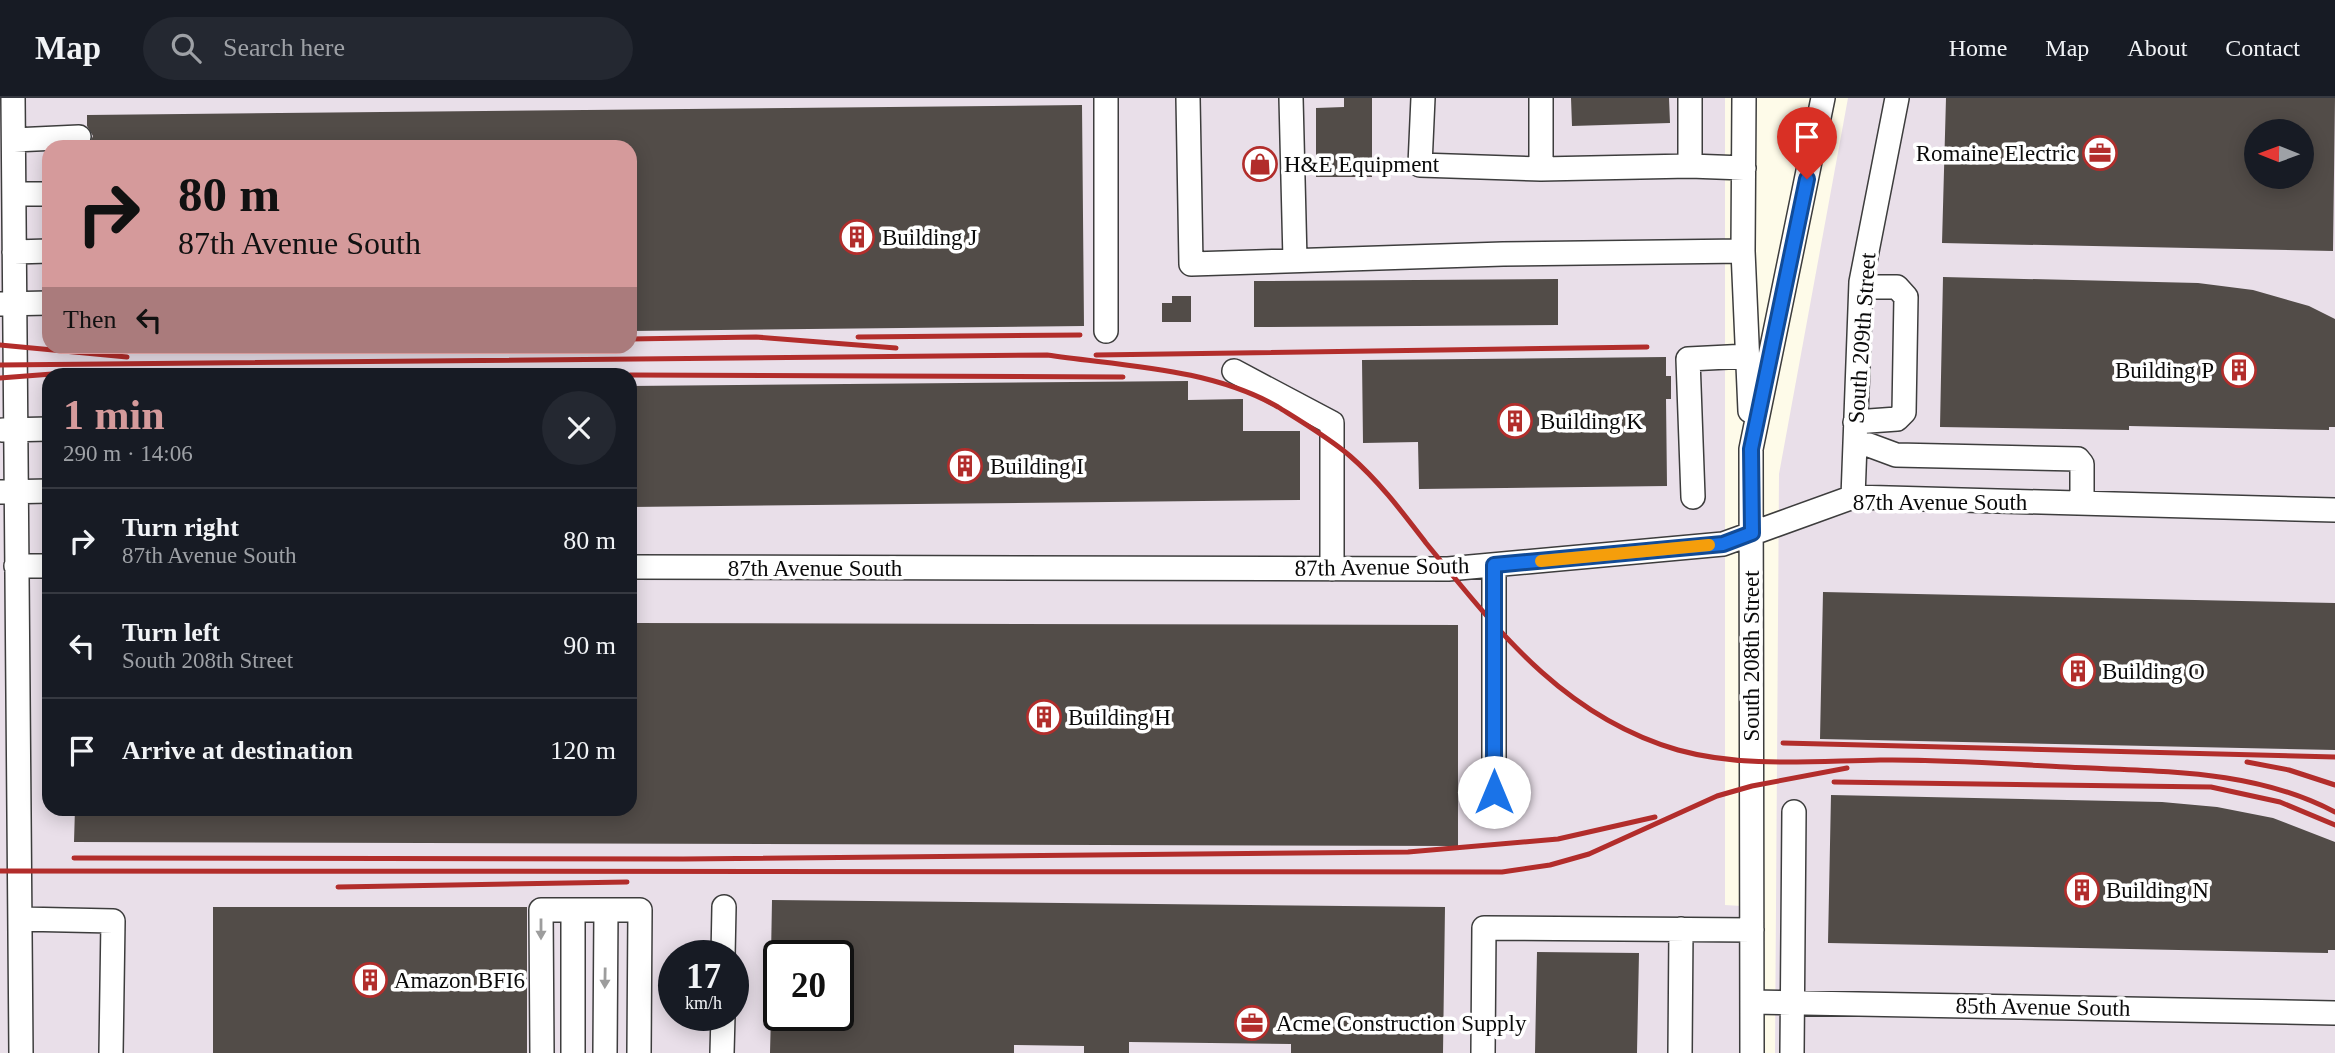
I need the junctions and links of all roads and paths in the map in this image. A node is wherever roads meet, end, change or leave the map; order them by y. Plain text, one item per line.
1 (13, 98) edge
2 (1106, 98) edge
3 (1188, 98) edge
4 (1291, 98) edge
5 (1423, 98) edge
6 (1541, 98) edge
7 (1690, 98) edge
8 (1744, 98) edge
9 (1823, 98) edge
10 (1898, 98) edge
11 (79, 137) dead end
12 (14, 140) junction
13 (1690, 166) junction
14 (1744, 168) junction
15 (1541, 169) junction
16 (9, 185) edge
17 (42, 192) edge
18 (10, 247) edge
19 (42, 250) edge
20 (1743, 251) junction
21 (1294, 260) junction
22 (1861, 287) junction
23 (7, 303) edge
24 (42, 303) edge
25 (1106, 331) dead end
26 (1748, 356) junction
27 (1234, 371) dead end
28 (42, 429) edge
29 (8, 430) edge
30 (1855, 433) junction
31 (1751, 449) junction
32 (42, 491) edge
33 (8, 492) edge
34 (1693, 497) dead end
35 (1853, 497) junction
36 (2082, 503) junction
37 (2335, 510) edge
38 (1752, 533) junction
39 (11, 558) edge
40 (42, 565) edge
41 (1494, 565) junction
42 (637, 567) edge
43 (1332, 569) junction
44 (9, 616) edge
45 (1494, 792) dead end
46 (1794, 812) dead end
47 (724, 907) dead end
48 (573, 910) junction
49 (606, 910) junction
50 (1681, 929) junction
51 (13, 930) edge
52 (1752, 930) junction
53 (723, 940) edge
54 (10, 994) edge
55 (1752, 1002) junction
56 (1792, 1003) junction
57 (2335, 1013) edge
58 (723, 1031) edge
59 (21, 1053) edge
60 (111, 1053) edge
61 (542, 1053) edge
62 (573, 1053) edge
63 (605, 1053) edge
64 (639, 1053) edge
65 (722, 1053) edge
66 (1483, 1053) edge
67 (1680, 1053) edge
68 (1752, 1053) edge
69 (1792, 1053) edge

1 - 12 street
2 - 25 street
3 - 21 street
4 - 21 street
5 - 15 street
6 - 15 street
7 - 13 street
8 - 14 street
9 - 31 street, South 208th Street
10 - 22 street, South 209th Street
11 - 12 street
12 - 16 street
13 - 14 street
13 - 15 street
14 - 20 street
16 - 17 street
16 - 18 street
18 - 19 street
18 - 23 street
20 - 21 street
20 - 26 street
22 - 30 street, South 209th Street
22 - 30 street
23 - 24 street
23 - 29 street
26 - 31 street
26 - 34 street
27 - 43 street
28 - 29 street
29 - 33 street
30 - 35 street, South 209th Street
30 - 36 street
31 - 38 street, South 208th Street
32 - 33 street
33 - 39 street
35 - 36 street, 87th Avenue South
35 - 38 street, 87th Avenue South
36 - 37 street, 87th Avenue South
38 - 41 street, 87th Avenue South
38 - 52 street, South 208th Street
39 - 40 street
39 - 44 street
41 - 43 street, 87th Avenue South
41 - 45 street
42 - 43 street, 87th Avenue South
44 - 51 street
46 - 56 street
47 - 53 street
48 - 49 street
48 -> 61 street
48 - 62 street
49 -> 63 street
49 - 64 street
50 - 52 street
50 - 66 street
50 - 67 street
51 - 54 street
51 - 60 street
52 - 55 street, South 208th Street
54 - 59 street
55 - 56 street, 85th Avenue South
55 - 68 street, South 208th Street
56 - 57 street, 85th Avenue South
56 - 69 street
58 - 65 street

